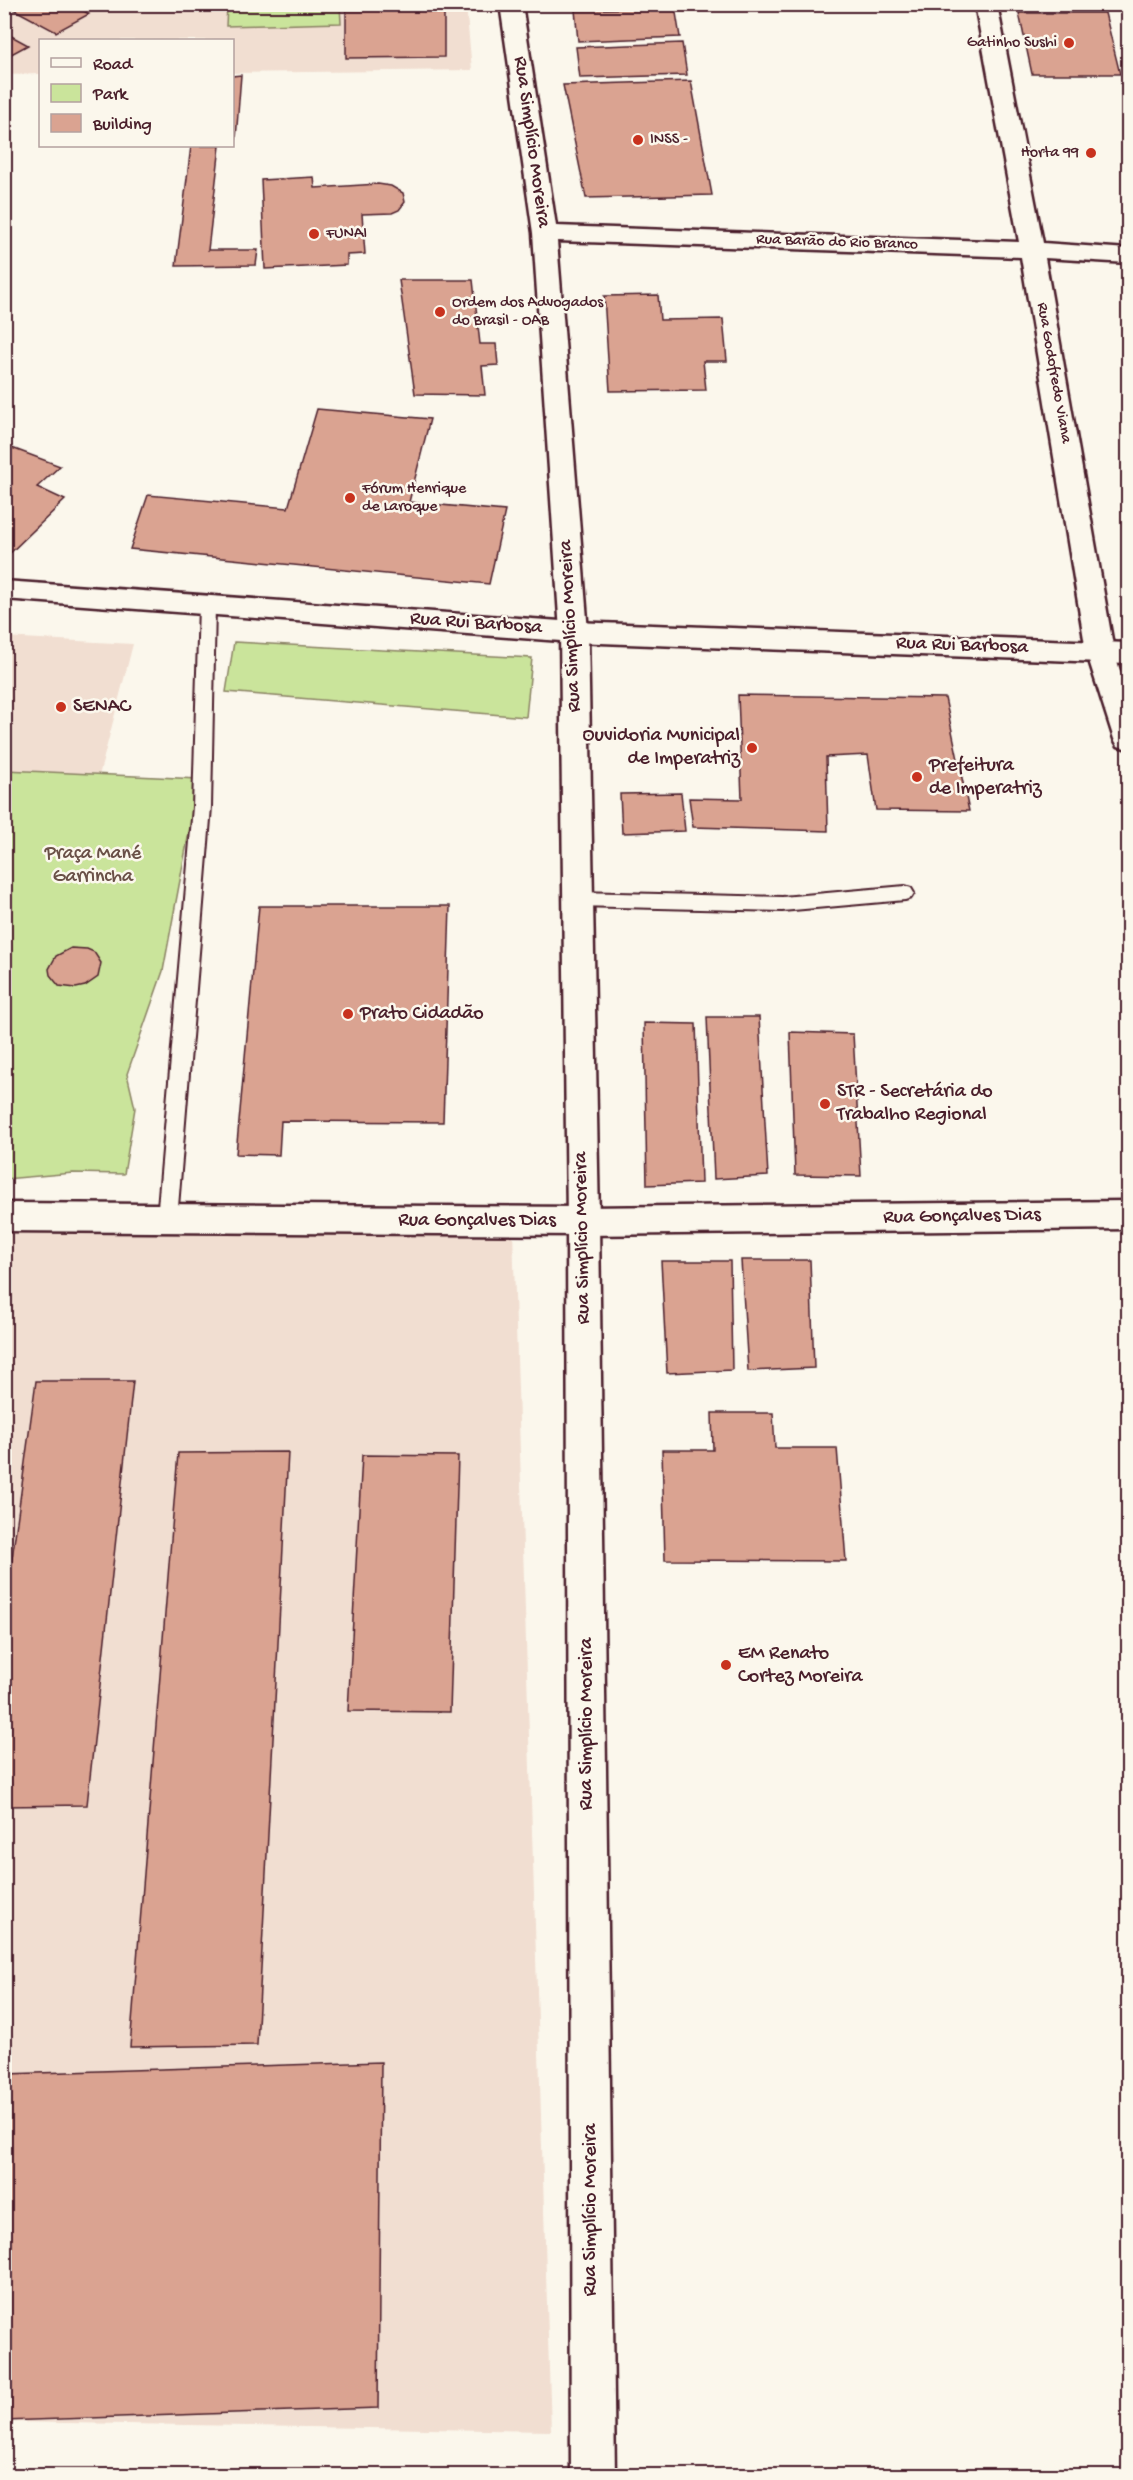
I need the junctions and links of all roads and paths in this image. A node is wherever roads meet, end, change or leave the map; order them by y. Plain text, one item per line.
1 (510, 4) edge
2 (986, 4) edge
3 (545, 233) junction
4 (1032, 250) junction
5 (1128, 256) edge
6 (4, 590) edge
7 (207, 605) junction
8 (574, 632) junction
9 (1100, 651) junction
10 (1128, 653) edge
11 (1128, 739) edge
12 (905, 893) dead end
13 (577, 899) junction
14 (1128, 1215) edge
15 (4, 1217) edge
16 (167, 1219) junction
17 (583, 1221) junction
18 (592, 2475) edge

1 - 3 main road, Rua Simplício Moreira
2 - 4 main road, Rua Godofredo Viana
3 - 4 main road, Rua Barão do Rio Branco
3 - 8 main road, Rua Simplício Moreira
4 - 5 main road, Rua Barão do Rio Branco
4 - 9 main road, Rua Godofredo Viana
6 - 7 main road, Rua Rui Barbosa
7 - 8 main road, Rua Rui Barbosa
7 - 16 lane
8 - 9 main road, Rua Rui Barbosa
8 - 13 main road, Rua Simplício Moreira
9 - 10 main road, Rua Rui Barbosa
9 - 11 main road, Rua Godofredo Viana
12 - 13 lane
13 - 17 main road, Rua Simplício Moreira
14 - 17 main road, Rua Gonçalves Dias
15 - 16 main road, Rua Gonçalves Dias
16 - 17 main road, Rua Gonçalves Dias
17 - 18 main road, Rua Simplício Moreira

